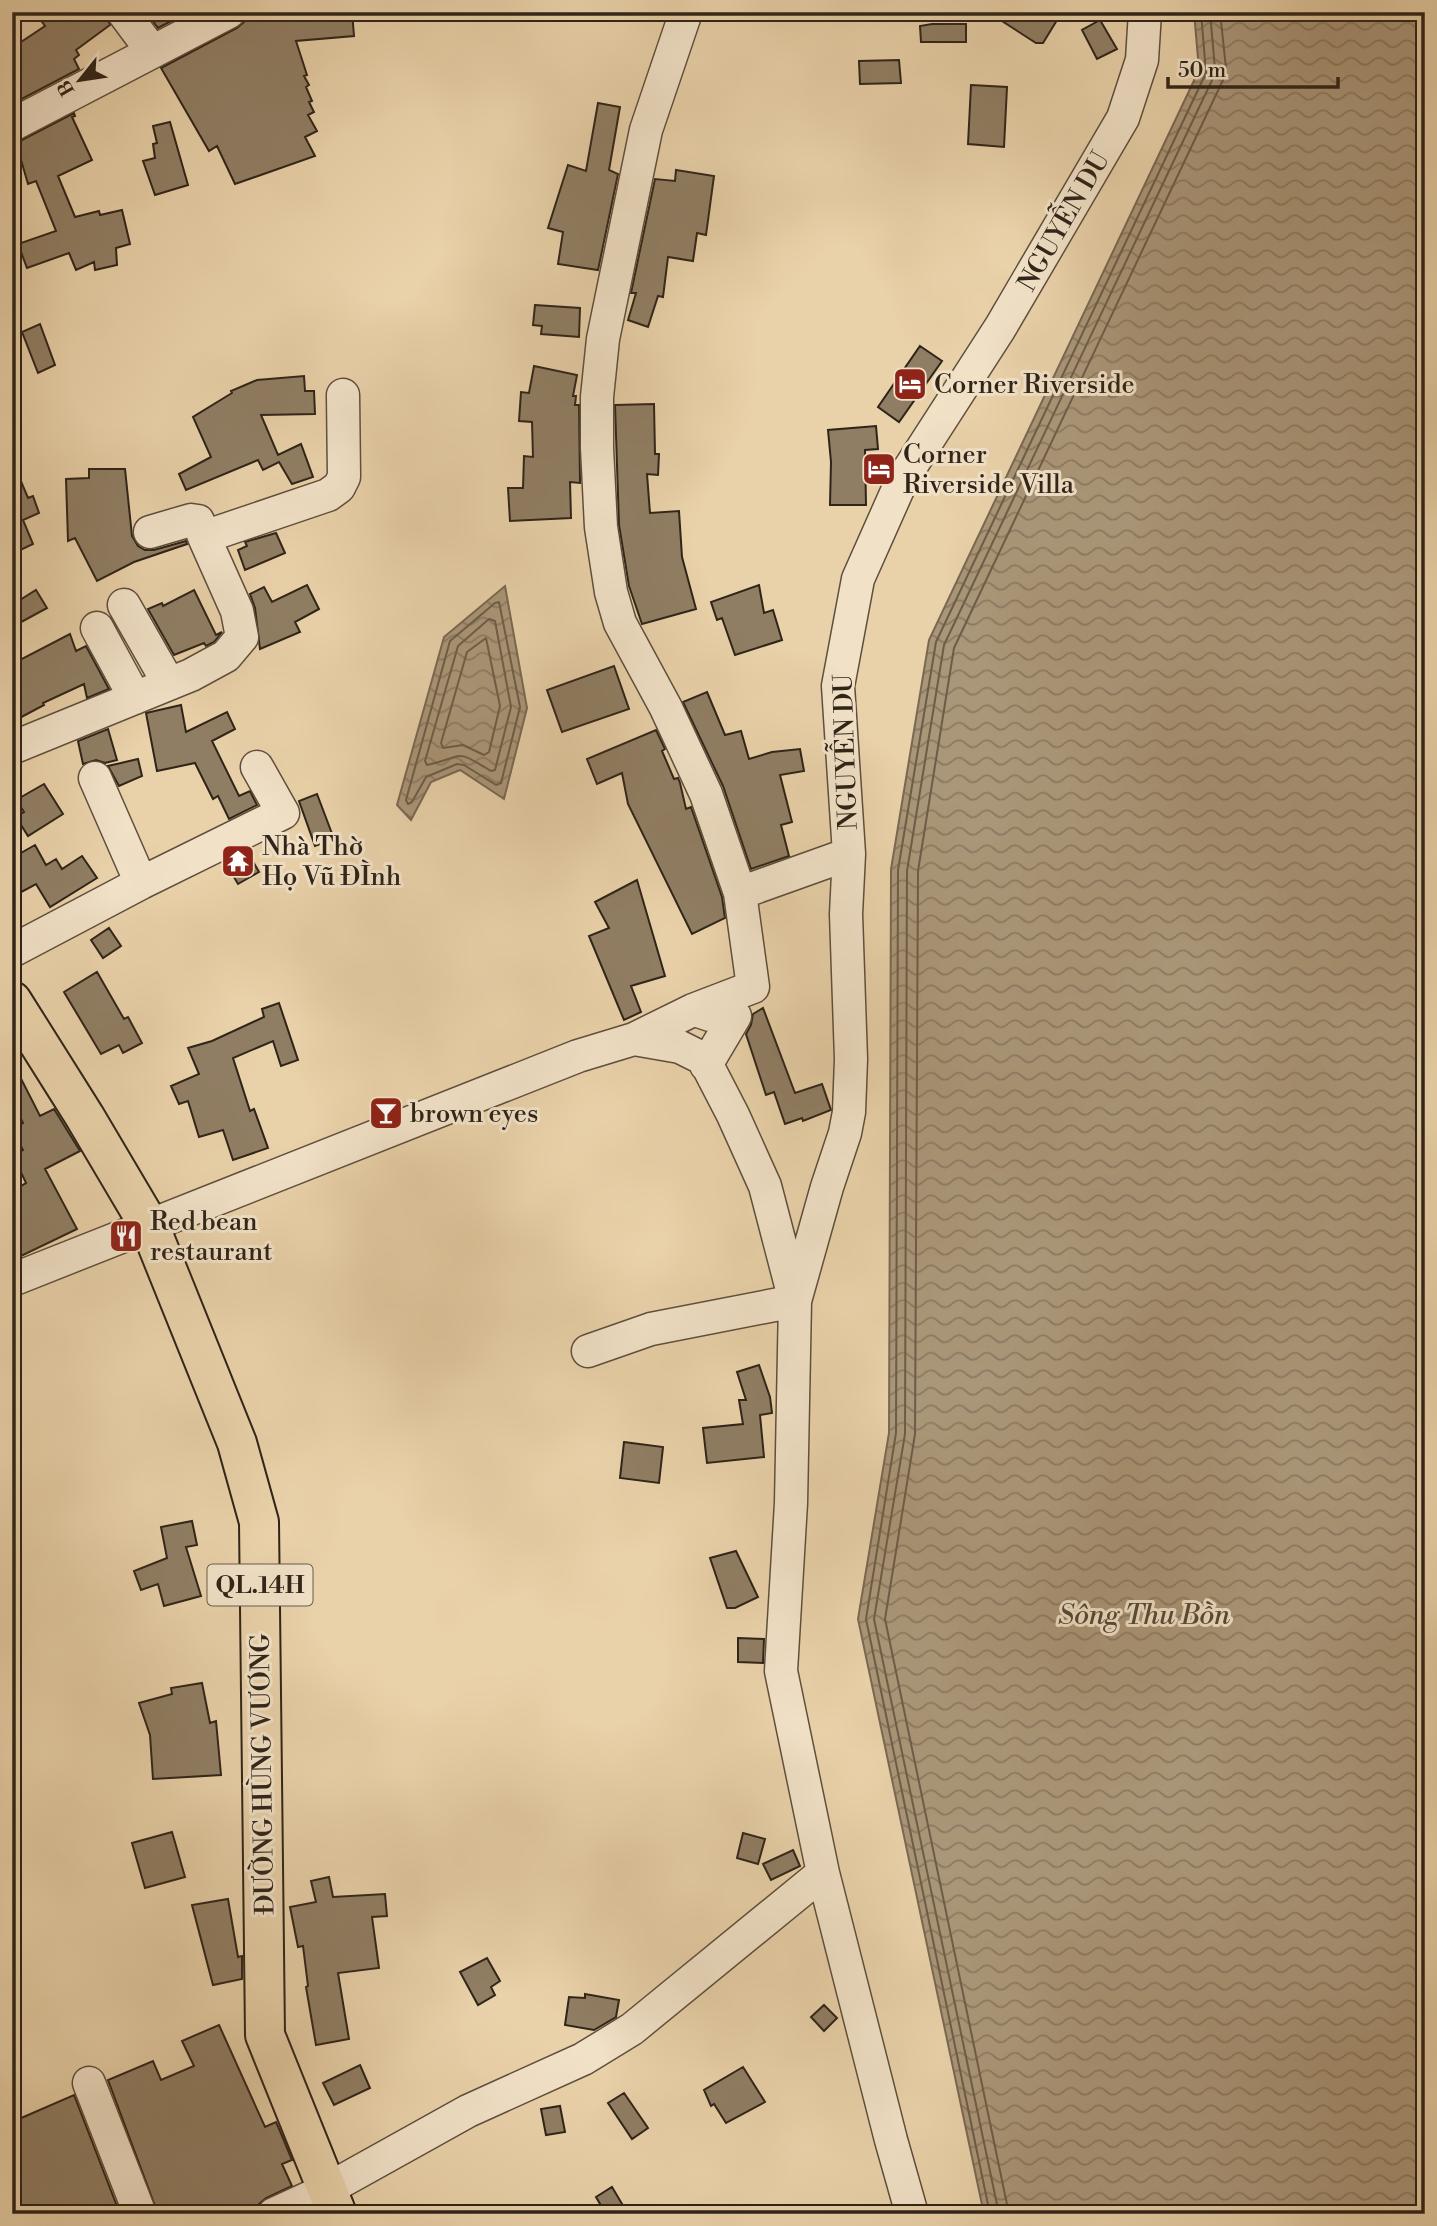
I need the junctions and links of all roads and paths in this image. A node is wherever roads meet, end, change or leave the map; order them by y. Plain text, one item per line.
1 (123, 12) edge
2 (229, 12) edge
3 (686, 12) edge
4 (1144, 12) edge
5 (152, 51) junction
6 (12, 125) edge
7 (343, 395) dead end
8 (150, 532) dead end
9 (204, 537) junction
10 (124, 605) dead end
11 (97, 628) dead end
12 (169, 684) junction
13 (135, 698) junction
14 (12, 748) edge
15 (257, 767) dead end
16 (95, 778) dead end
17 (849, 854) junction
18 (141, 884) junction
19 (740, 893) junction
20 (12, 951) edge
21 (12, 1001) edge
22 (694, 1010) junction
23 (634, 1039) junction
24 (706, 1065) junction
25 (150, 1227) junction
26 (12, 1280) edge
27 (795, 1301) junction
28 (588, 1352) dead end
29 (823, 1873) junction
30 (89, 2083) dead end
31 (332, 2202) edge
32 (140, 2214) edge
33 (274, 2214) edge
34 (912, 2214) edge

1 - 5 street
2 - 5 street
3 - 19 street
4 - 17 street, NGUYỄN DU
5 - 6 street
7 - 9 street
8 - 9 street
9 - 12 street
10 - 12 street
11 - 13 street
12 - 13 street
13 - 14 street
15 - 18 street
16 - 18 street
17 - 19 street, NGUYỄN DU
17 - 27 street
18 - 20 street
19 - 22 street
21 - 25 main road, ĐƯỜNG HÙNG VƯƠNG / QL.14H
22 - 23 street
22 - 24 street
23 - 24 street
23 - 25 street
24 - 27 street
25 - 26 street
25 - 31 main road, ĐƯỜNG HÙNG VƯƠNG / QL.14H
27 - 28 street
27 - 29 street
29 - 31 street
29 - 34 street
30 - 32 street
31 - 33 street

